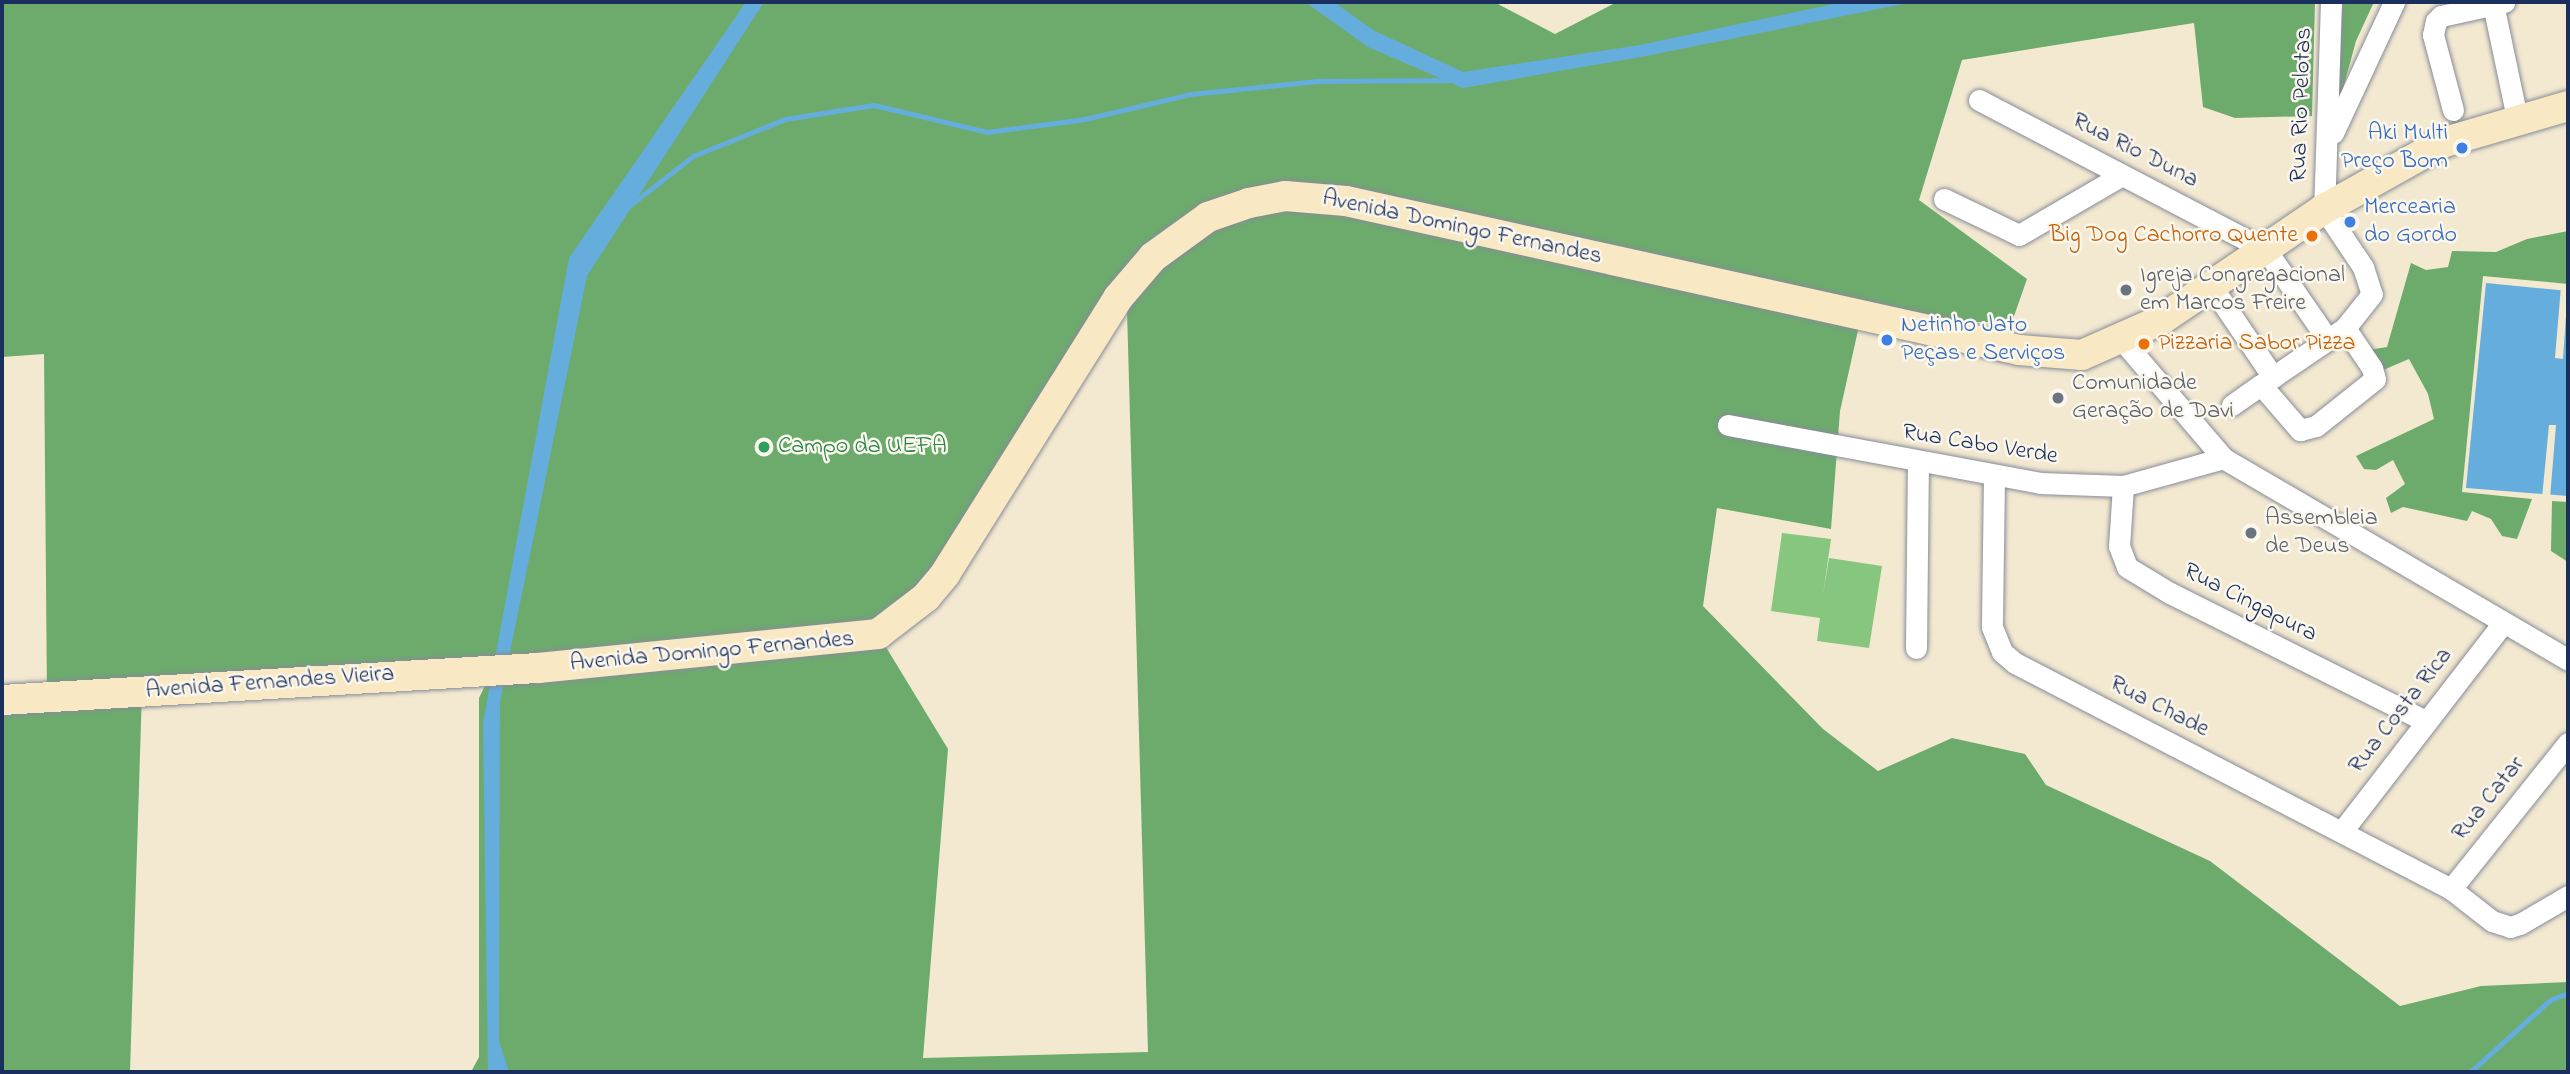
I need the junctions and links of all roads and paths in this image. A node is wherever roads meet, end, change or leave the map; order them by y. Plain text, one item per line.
1 (2331, 2) edge
2 (2394, 2) edge
3 (2499, 3) edge
4 (1979, 100) dead end
5 (2568, 106) edge
6 (2452, 110) dead end
7 (2517, 118) junction
8 (2330, 141) junction
9 (2122, 175) junction
10 (1944, 199) dead end
11 (2324, 209) junction
12 (2266, 250) junction
13 (2212, 287) junction
14 (2345, 328) junction
15 (2122, 340) junction
16 (2328, 340) junction
17 (2267, 381) junction
18 (2232, 405) dead end
19 (1728, 425) dead end
20 (2223, 458) junction
21 (1918, 463) junction
22 (1994, 477) junction
23 (2123, 486) junction
24 (2502, 624) junction
25 (1916, 648) dead end
26 (2568, 660) edge
27 (538, 668) joint
28 (2, 700) edge
29 (2426, 720) junction
30 (2568, 743) edge
31 (2343, 830) junction
32 (2451, 889) junction
33 (2568, 896) edge

1 - 8 street, Rua Rio Pelotas
2 - 8 street
3 - 6 street
3 - 7 street
4 - 9 street, Rua Rio Duna
5 - 7 main road
7 - 11 main road
8 - 11 street, Rua Rio Pelotas
9 - 10 street
9 - 12 street, Rua Rio Duna
11 - 12 main road
11 - 14 street
12 - 13 main road, Avenida Domingo Fernandes
12 - 16 street
13 - 15 main road, Avenida Domingo Fernandes
13 - 17 street
14 - 16 street
14 - 17 street
15 - 20 street
15 - 27 main road, Avenida Domingo Fernandes
16 - 17 street
17 - 18 street
19 - 21 street, Rua Cabo Verde
20 - 23 street, Rua Cabo Verde
20 - 24 street
21 - 22 street, Rua Cabo Verde
21 - 25 street
22 - 23 street, Rua Cabo Verde
22 - 31 street, Rua Chade
23 - 29 street, Rua Cingapura
24 - 26 street
24 - 29 street, Rua Costa Rica
27 - 28 main road, Avenida Fernandes Vieira
29 - 31 street, Rua Costa Rica
30 - 32 street, Rua Catar
31 - 32 street, Rua Chade
32 - 33 street, Rua Chade

